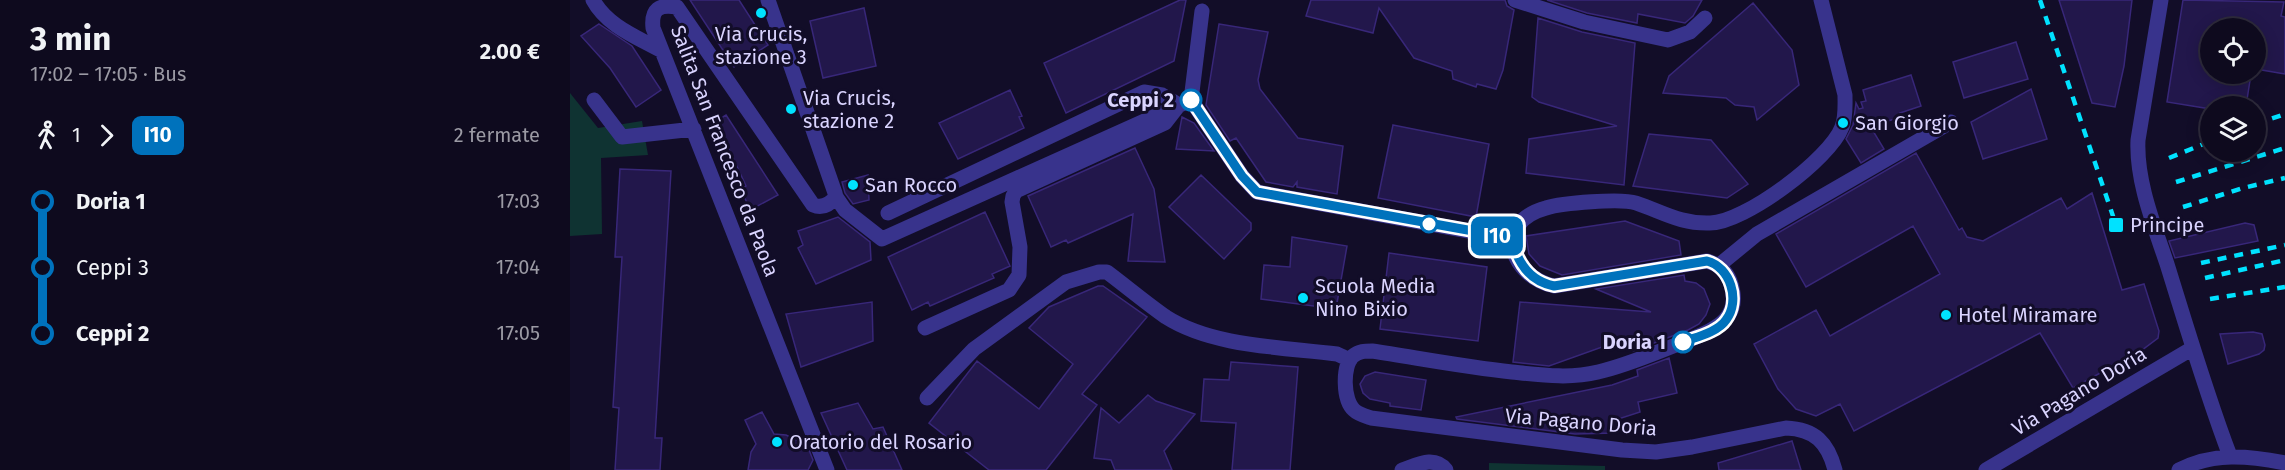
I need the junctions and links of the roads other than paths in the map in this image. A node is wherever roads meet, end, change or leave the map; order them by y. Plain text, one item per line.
1 (593, 0) edge
2 (768, 0) edge
3 (1515, 0) edge
4 (1821, 0) edge
5 (2161, 0) edge
6 (1202, 11) dead end
7 (1705, 18) dead end
8 (662, 51) junction
9 (594, 100) dead end
10 (1185, 102) junction
11 (1951, 122) dead end
12 (694, 129) junction
13 (836, 197) junction
14 (888, 213) dead end
15 (1512, 238) junction
16 (1718, 266) junction
17 (925, 328) dead end
18 (2195, 355) junction
19 (1350, 360) junction
20 (927, 398) dead end
21 (2228, 449) junction
22 (2285, 463) edge
23 (827, 470) edge
24 (1402, 470) edge
25 (1446, 470) edge
26 (1835, 470) edge
27 (1986, 470) edge
28 (2180, 470) edge

1 - 8 street
2 - 13 street
3 - 7 street
4 - 15 street
5 - 18 street
6 - 10 street
8 - 12 street, Salita San Francesco da Paola
8 - 13 street, Salita San Francesco da Paola
9 - 12 street
10 - 13 street
10 - 14 street
10 - 15 street
10 - 17 street
11 - 16 street
12 - 23 street, Salita San Francesco da Paola
15 - 16 street
16 - 19 street
18 - 21 street
18 - 27 street, Via Pagano Doria
19 - 20 street
19 - 26 street, Via Pagano Doria
21 - 22 street
21 - 28 street
24 - 25 street

